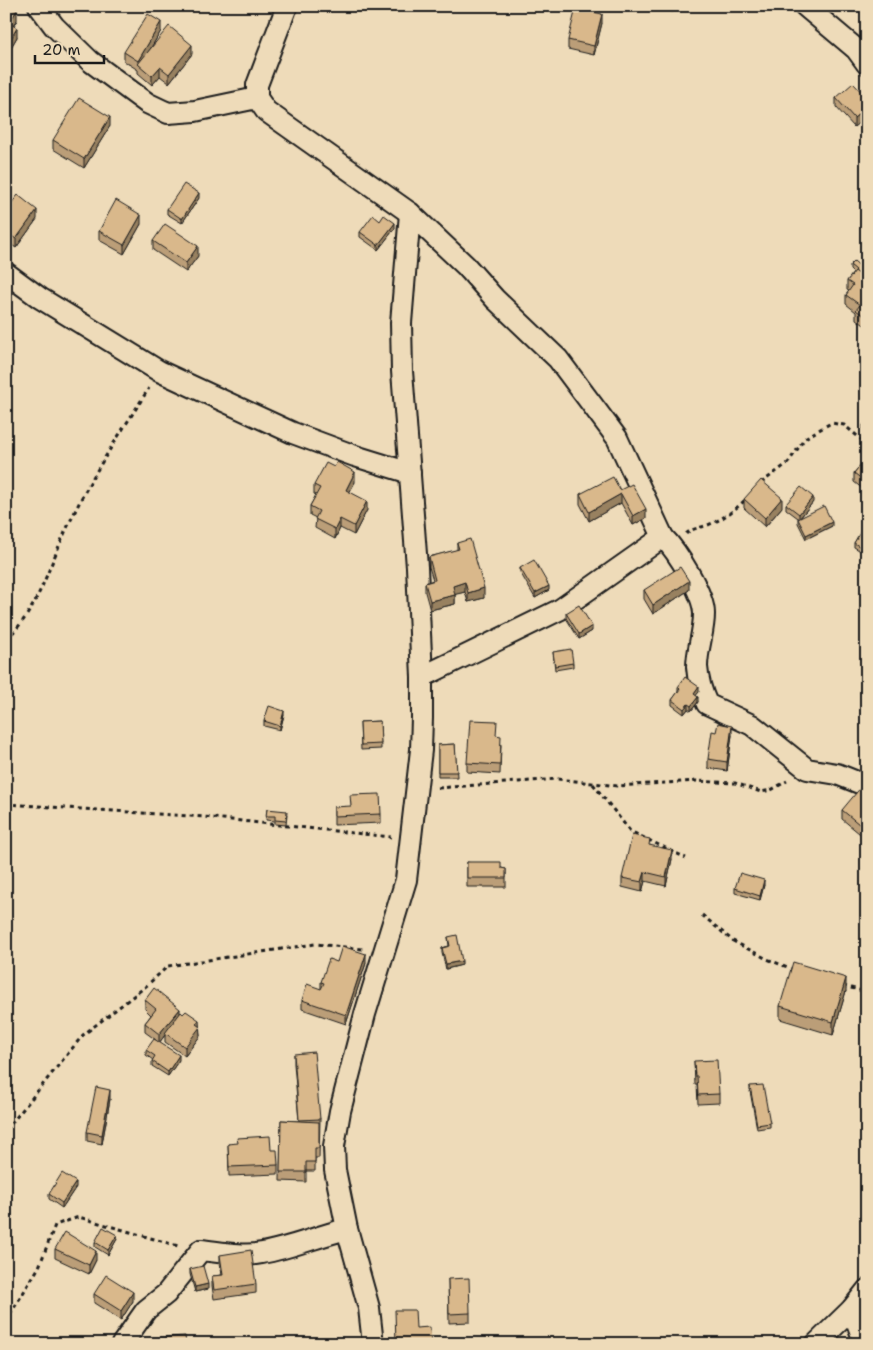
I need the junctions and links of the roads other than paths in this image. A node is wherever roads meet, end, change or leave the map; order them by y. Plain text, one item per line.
1 (39, 6) edge
2 (287, 6) edge
3 (805, 6) edge
4 (867, 64) edge
5 (257, 98) junction
6 (410, 213) junction
7 (6, 273) edge
8 (410, 473) junction
9 (668, 541) junction
10 (422, 677) junction
11 (867, 786) edge
12 (347, 1229) junction
13 (867, 1290) edge
14 (852, 1309) junction
15 (122, 1344) edge
16 (373, 1344) edge
17 (816, 1344) edge
18 (865, 1344) edge

1 - 5 street
2 - 5 street
3 - 4 street
5 - 6 street
6 - 8 street
6 - 9 street
7 - 8 street
8 - 10 street
9 - 10 street
9 - 11 street
10 - 12 street
12 - 15 street
12 - 16 street
13 - 14 street
14 - 17 street
14 - 18 street

